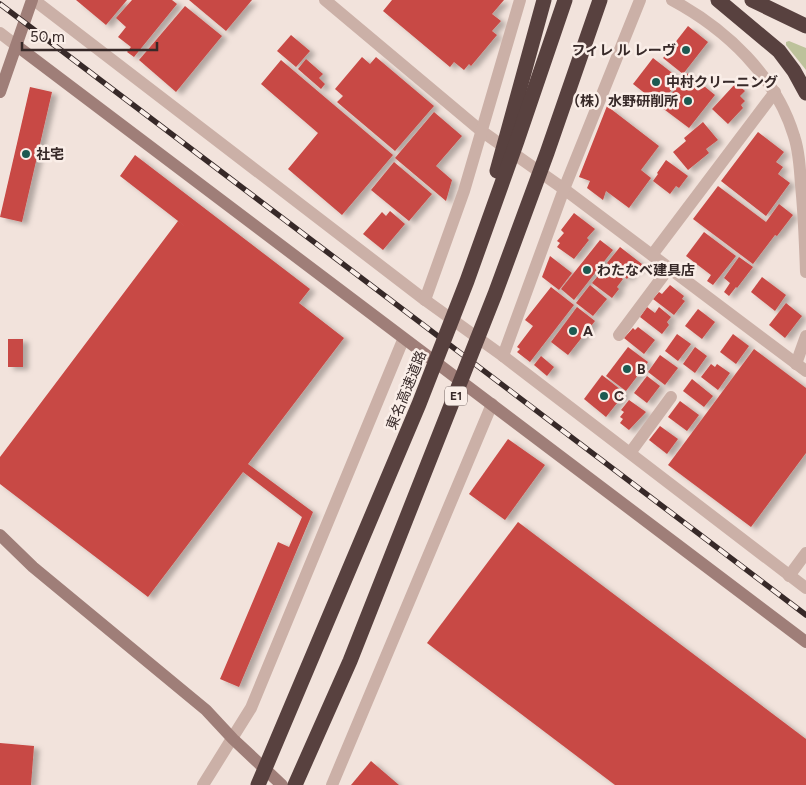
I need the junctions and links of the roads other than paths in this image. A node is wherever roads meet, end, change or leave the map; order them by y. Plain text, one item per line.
1 (33, 0) edge
2 (325, 0) edge
3 (520, 0) edge
4 (544, 0) edge
5 (565, 0) edge
6 (600, 0) edge
7 (640, 0) edge
8 (672, 0) edge
9 (718, 0) edge
10 (752, 0) edge
11 (806, 26) edge
12 (0, 33) edge
13 (17, 46) junction
14 (0, 92) edge
15 (775, 92) junction
16 (806, 92) edge
17 (480, 130) junction
18 (564, 189) junction
19 (652, 255) junction
20 (669, 268) junction
21 (806, 272) edge
22 (467, 281) junction
23 (425, 300) junction
24 (619, 335) dead end
25 (806, 336) edge
26 (403, 340) junction
27 (503, 356) junction
28 (801, 368) edge
29 (671, 398) dead end
30 (492, 404) junction
31 (630, 453) junction
32 (0, 535) edge
33 (806, 553) edge
34 (789, 576) junction
35 (806, 588) edge
36 (806, 642) edge
37 (233, 739) junction
38 (203, 785) edge
39 (258, 785) edge
40 (282, 785) edge
41 (295, 785) edge
42 (332, 785) edge

1 - 13 street
1 - 23 street
2 - 17 street
3 - 17 street
4 - 22 highway, bridge
5 - 22 highway, 東名高速道路 / E1, bridge
6 - 41 highway, E1, bridge
7 - 18 street
8 - 15 street
9 - 16 highway
10 - 11 highway
12 - 13 street
13 - 14 street
13 - 26 street
15 - 19 street
15 - 21 street
17 - 18 street
17 - 23 street
18 - 19 street
18 - 27 street
19 - 20 street
20 - 24 street
20 - 28 street
22 - 39 highway, 東名高速道路 / E1, bridge
23 - 27 street
25 - 28 street
26 - 30 street
26 - 37 street
27 - 31 street
29 - 31 street
30 - 36 street
30 - 42 street
31 - 34 street
32 - 37 street
33 - 34 street
34 - 35 street
37 - 38 street
37 - 40 street

